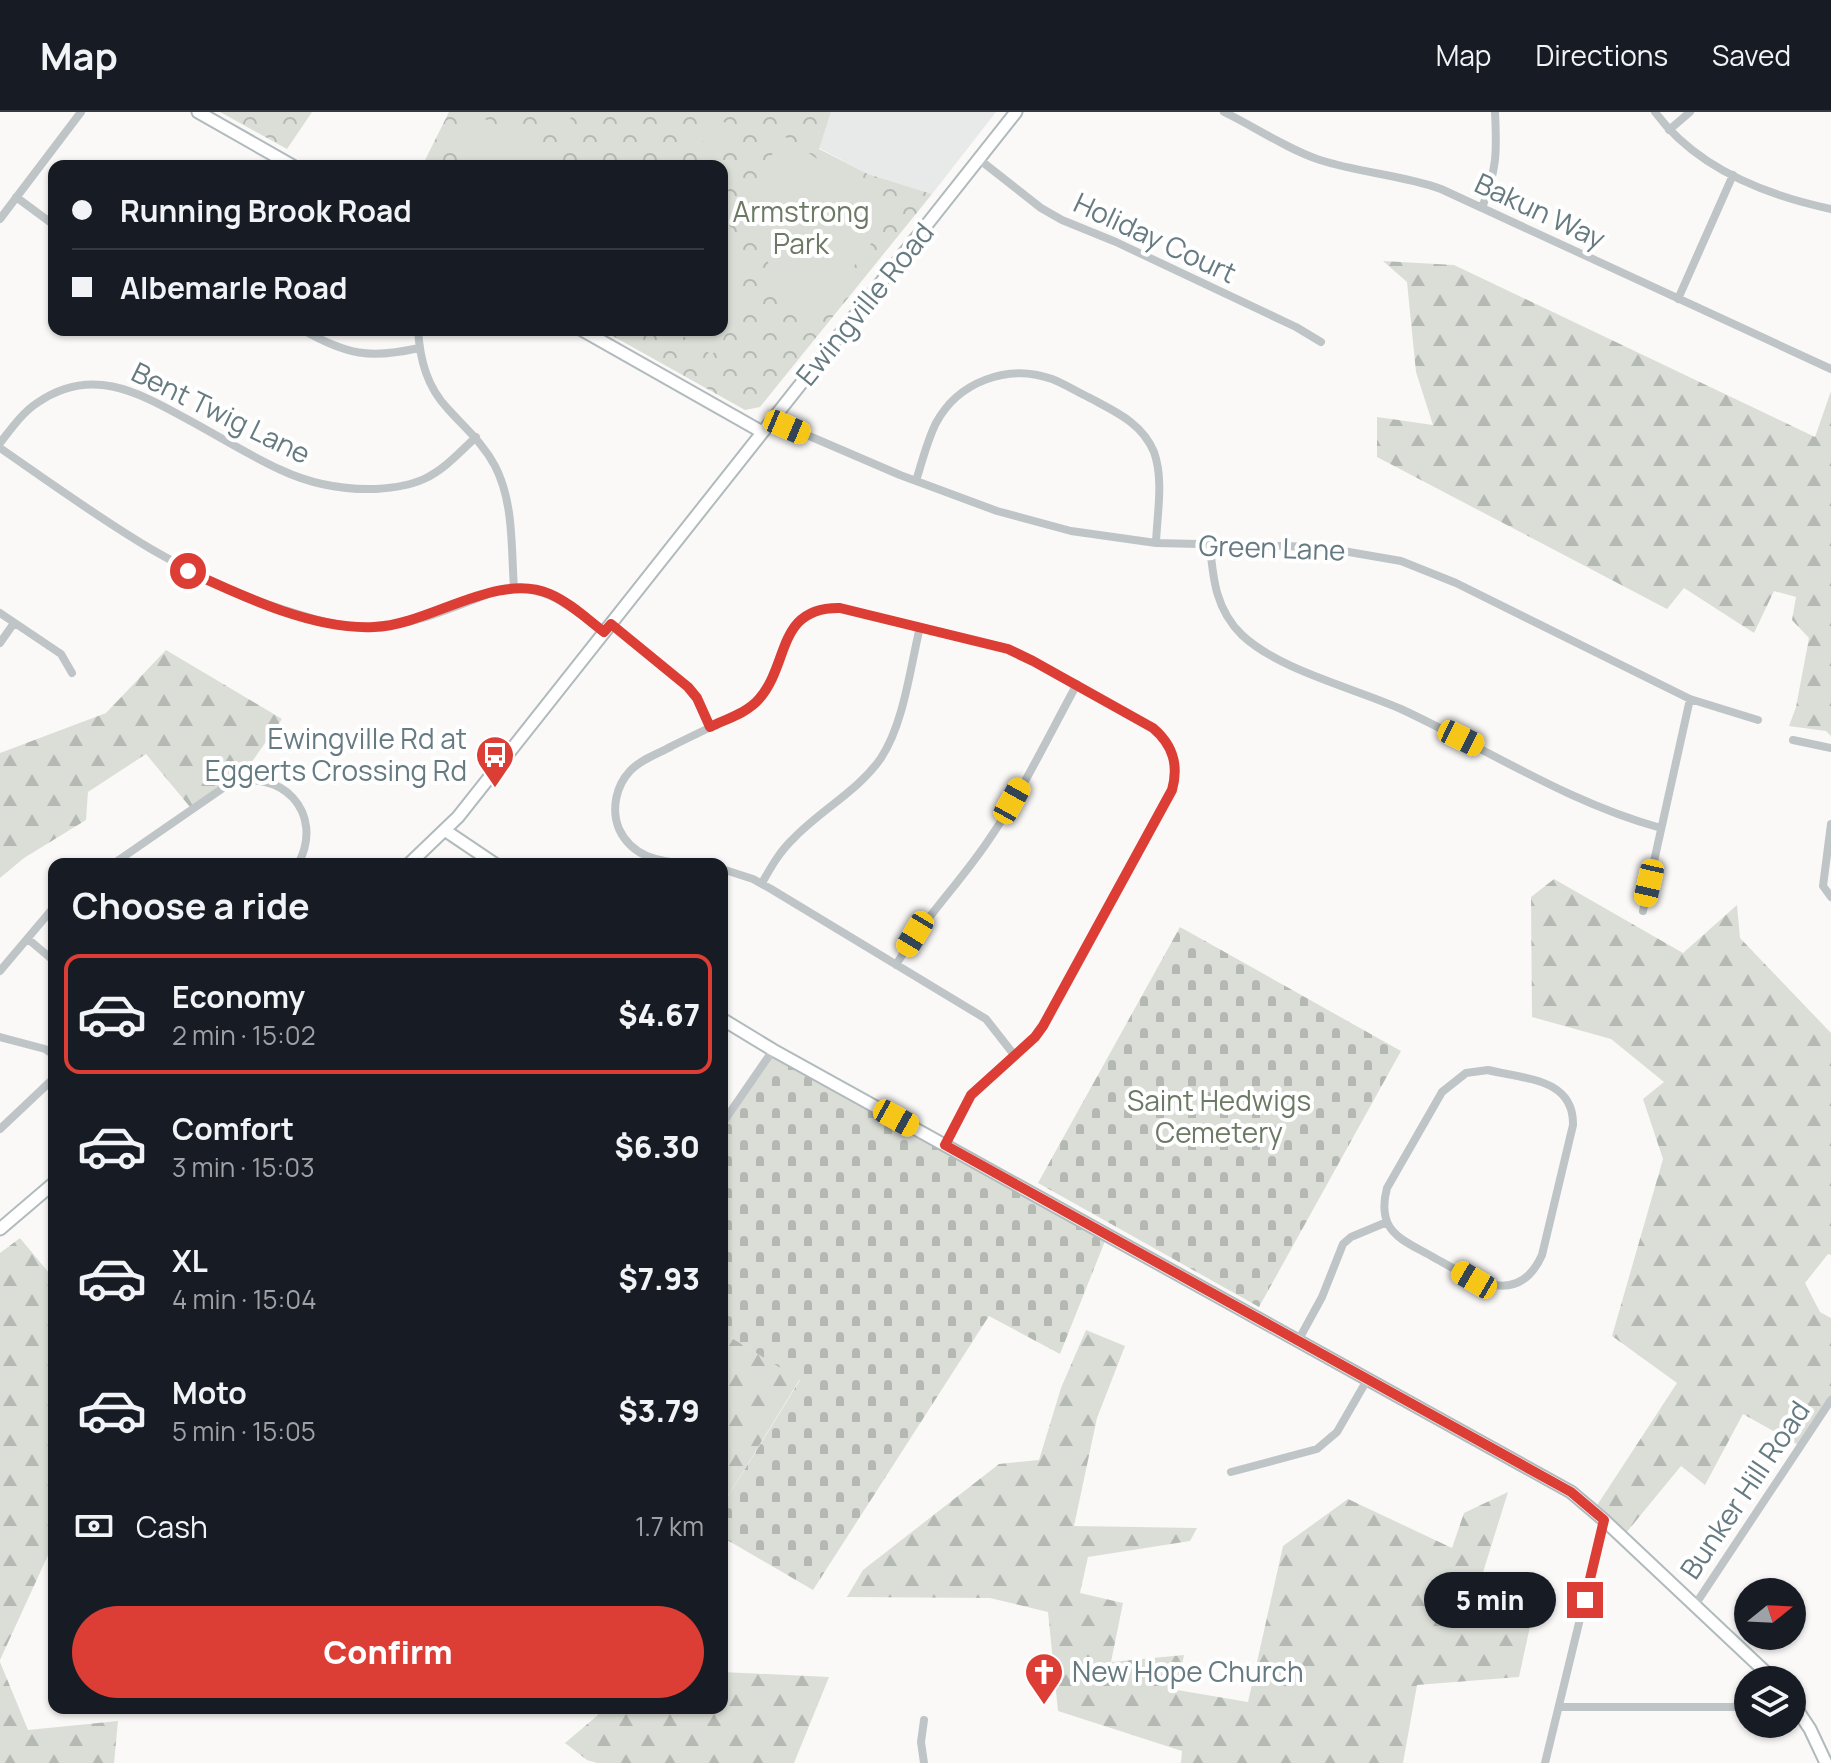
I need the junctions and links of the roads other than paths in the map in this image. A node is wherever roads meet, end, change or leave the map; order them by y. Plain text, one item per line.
1 (81, 112) edge
2 (198, 112) edge
3 (1016, 112) edge
4 (1495, 112) edge
5 (1655, 112) edge
6 (1690, 112) edge
7 (1230, 113) edge
8 (1669, 130) junction
9 (282, 160) edge
10 (980, 160) junction
11 (1733, 175) junction
12 (16, 197) junction
13 (1482, 208) junction
14 (1831, 209) edge
15 (0, 219) edge
16 (48, 221) edge
17 (1678, 299) junction
18 (314, 336) edge
19 (418, 336) edge
20 (593, 336) edge
21 (1321, 342) dead end
22 (419, 348) junction
23 (1831, 369) edge
24 (772, 420) junction
25 (762, 432) junction
26 (476, 437) junction
27 (0, 446) edge
28 (916, 481) junction
29 (1156, 543) junction
30 (1210, 546) junction
31 (514, 588) junction
32 (0, 613) edge
33 (14, 623) junction
34 (920, 627) junction
35 (608, 628) junction
36 (0, 643) edge
37 (72, 673) dead end
38 (1077, 684) junction
39 (1690, 699) junction
40 (1758, 720) dead end
41 (710, 727) junction
42 (1793, 740) dead end
43 (1831, 748) edge
44 (1831, 824) edge
45 (1661, 828) junction
46 (446, 831) junction
47 (122, 858) edge
48 (300, 858) edge
49 (416, 858) edge
50 (486, 858) edge
51 (655, 858) edge
52 (728, 871) edge
53 (762, 883) junction
54 (1831, 897) edge
55 (1643, 911) dead end
56 (48, 914) edge
57 (28, 939) junction
58 (48, 956) edge
59 (896, 965) junction
60 (0, 971) edge
61 (728, 1023) edge
62 (0, 1037) edge
63 (773, 1050) junction
64 (48, 1051) edge
65 (1015, 1056) junction
66 (48, 1084) edge
67 (728, 1115) edge
68 (0, 1129) edge
69 (945, 1145) junction
70 (48, 1188) edge
71 (1387, 1222) junction
72 (0, 1229) edge
73 (1298, 1341) junction
74 (1367, 1380) junction
75 (1831, 1400) edge
76 (1231, 1472) dead end
77 (1604, 1520) junction
78 (1695, 1605) junction
79 (1759, 1666) edge
80 (1559, 1707) junction
81 (1734, 1707) edge
82 (924, 1720) dead end
83 (1806, 1723) edge
84 (924, 1763) edge
85 (1545, 1763) edge
86 (1826, 1763) edge

1 - 12 street
2 - 9 street
3 - 10 street, Ewingville Road
4 - 13 street
5 - 8 street
6 - 8 street
7 - 13 street, Bakun Way
8 - 11 street
10 - 21 street, Holiday Court
10 - 24 street, Ewingville Road
11 - 14 street
11 - 17 street
12 - 15 street
12 - 16 street
13 - 17 street, Bakun Way
17 - 23 street, Bakun Way
18 - 22 street
19 - 22 street
20 - 25 street
22 - 26 street
24 - 25 street, Ewingville Road
24 - 28 street, Green Lane
25 - 35 street, Ewingville Road
26 - 27 street, Bent Twig Lane
26 - 31 street
27 - 31 street
28 - 29 street, Green Lane
28 - 29 street
29 - 30 street, Green Lane
30 - 39 street, Green Lane
30 - 45 street
31 - 35 street
32 - 33 street
33 - 36 street
33 - 37 street
34 - 38 street
34 - 41 street
34 - 53 street
35 - 41 street
35 - 46 street, Ewingville Road
38 - 59 street
38 - 65 street
39 - 40 street, Green Lane
39 - 45 street
41 - 51 street
42 - 43 street
44 - 54 street
45 - 55 street
46 - 49 street, Ewingville Road
46 - 50 street
47 - 48 street
52 - 53 street
53 - 59 street
56 - 57 street
57 - 58 street
57 - 60 street
59 - 65 street
61 - 63 street
62 - 64 street
63 - 67 street
63 - 69 street
65 - 69 street
66 - 68 street
69 - 73 street
70 - 72 street
71 - 71 street
71 - 73 street
73 - 74 street
74 - 76 street
74 - 77 street
75 - 78 street, Bunker Hill Road
77 - 78 street
77 - 80 street
78 - 79 street
80 - 81 street
80 - 85 street
82 - 84 street
83 - 86 street

